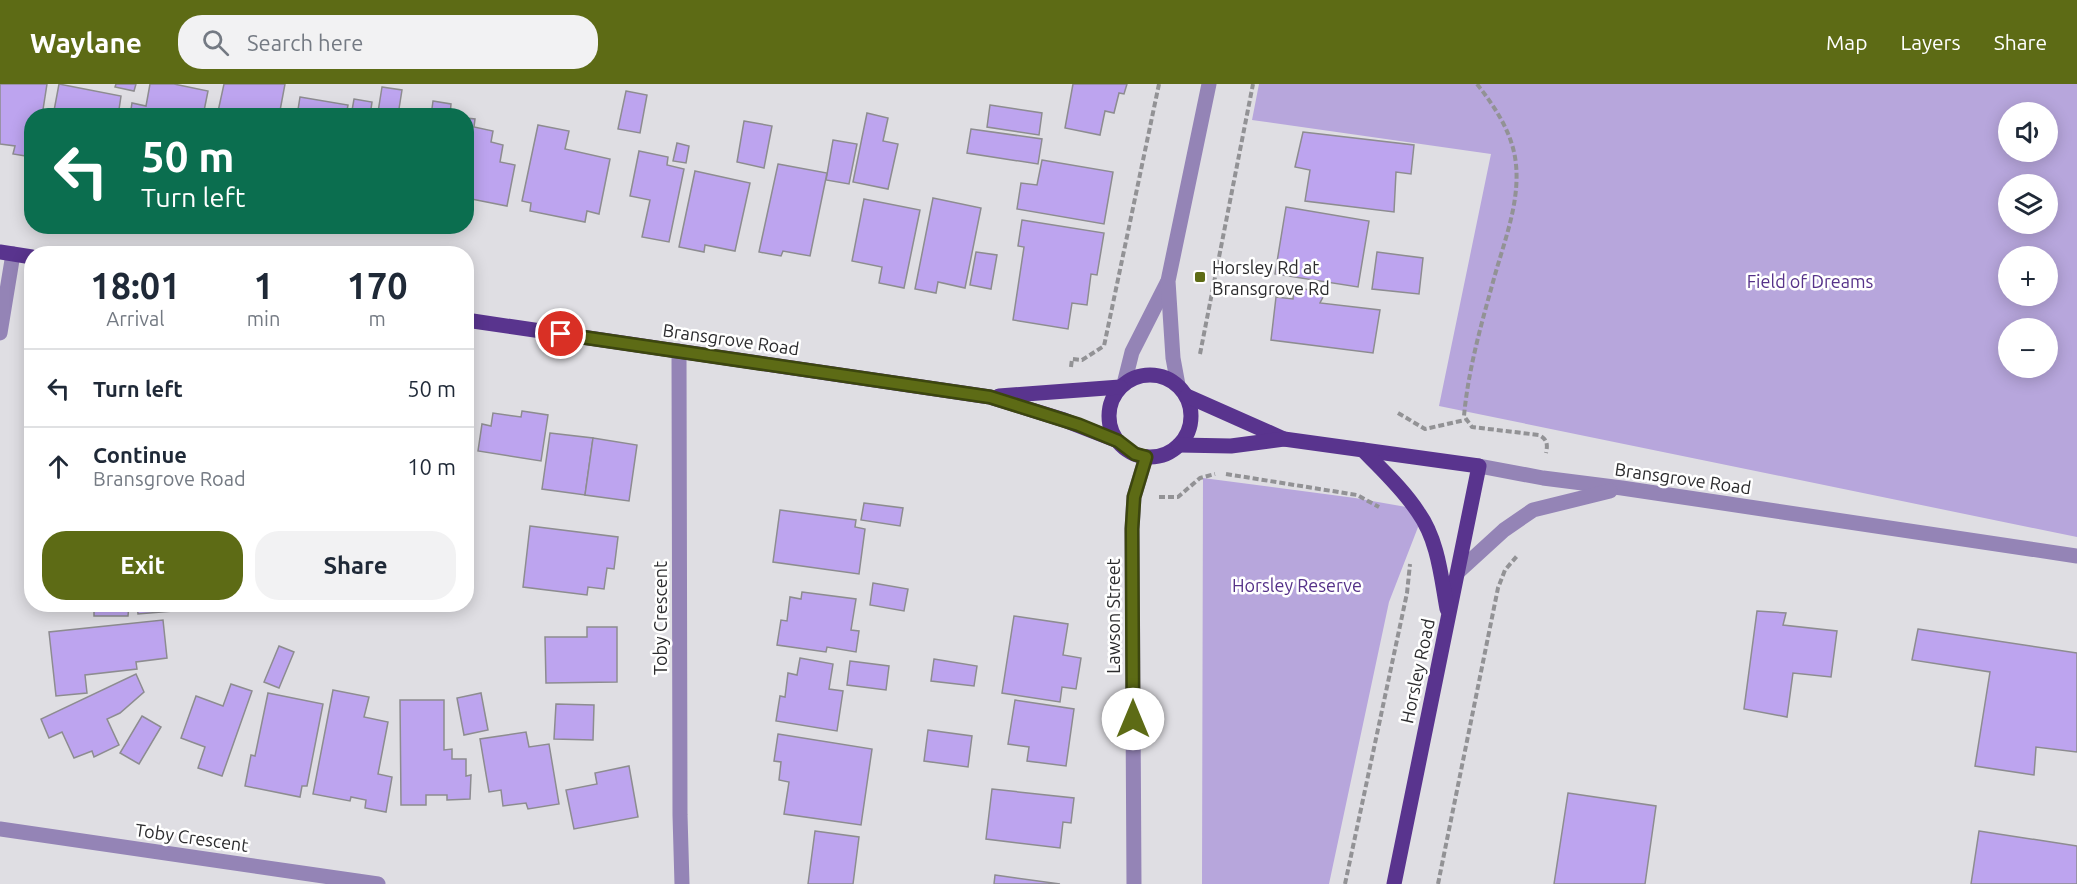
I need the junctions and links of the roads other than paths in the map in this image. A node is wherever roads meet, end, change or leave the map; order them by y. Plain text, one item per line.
1 (1209, 84) edge
2 (6, 253) edge
3 (24, 256) edge
4 (1168, 281) junction
5 (474, 321) edge
6 (0, 333) edge
7 (679, 351) junction
8 (1122, 386) junction
9 (1182, 391) junction
10 (990, 397) junction
11 (1284, 439) junction
12 (1118, 441) junction
13 (1179, 446) junction
14 (1363, 450) junction
15 (1146, 457) junction
16 (1479, 466) junction
17 (1622, 488) junction
18 (2077, 556) edge
19 (1458, 572) junction
20 (1448, 618) junction
21 (0, 829) edge
22 (378, 884) edge
23 (682, 884) edge
24 (1134, 884) edge
25 (1394, 884) edge

1 - 4 street
2 - 3 main road
2 - 6 street
4 - 8 street
4 - 9 street
5 - 7 main road, Bransgrove Road
7 - 10 main road, Bransgrove Road
7 - 23 street, Toby Crescent
8 - 9 main road
8 - 10 main road, Bransgrove Road
8 - 12 main road
9 - 11 main road, Bransgrove Road
9 - 13 main road
10 - 12 main road, Bransgrove Road
11 - 13 main road, Bransgrove Road
11 - 14 main road, Bransgrove Road
12 - 15 main road
13 - 15 main road
14 - 16 main road, Bransgrove Road
14 - 20 main road
15 - 24 street, Lawson Street
16 - 17 street, Bransgrove Road
16 - 19 main road, Horsley Road
17 - 18 street, Bransgrove Road
17 - 19 street
19 - 20 main road, Horsley Road
20 - 25 main road, Horsley Road
21 - 22 street, Toby Crescent

